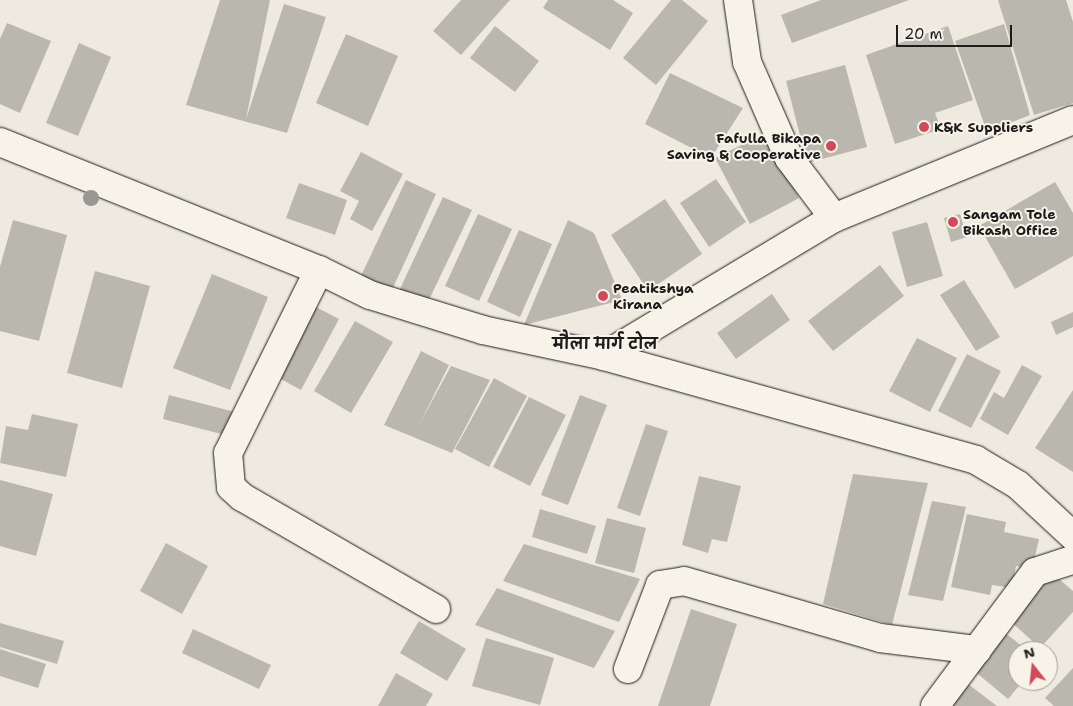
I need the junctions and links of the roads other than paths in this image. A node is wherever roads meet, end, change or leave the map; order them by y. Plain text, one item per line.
1 (738, 0) edge
2 (1073, 120) edge
3 (0, 142) edge
4 (834, 218) junction
5 (319, 270) junction
6 (604, 356) junction
7 (1073, 536) edge
8 (1073, 560) edge
9 (436, 609) dead end
10 (977, 650) junction
11 (628, 669) dead end
12 (935, 706) edge

1 - 4 street
2 - 4 street
3 - 5 street
4 - 6 street
5 - 6 street
5 - 9 street
6 - 7 street
8 - 10 street
10 - 11 street
10 - 12 street

